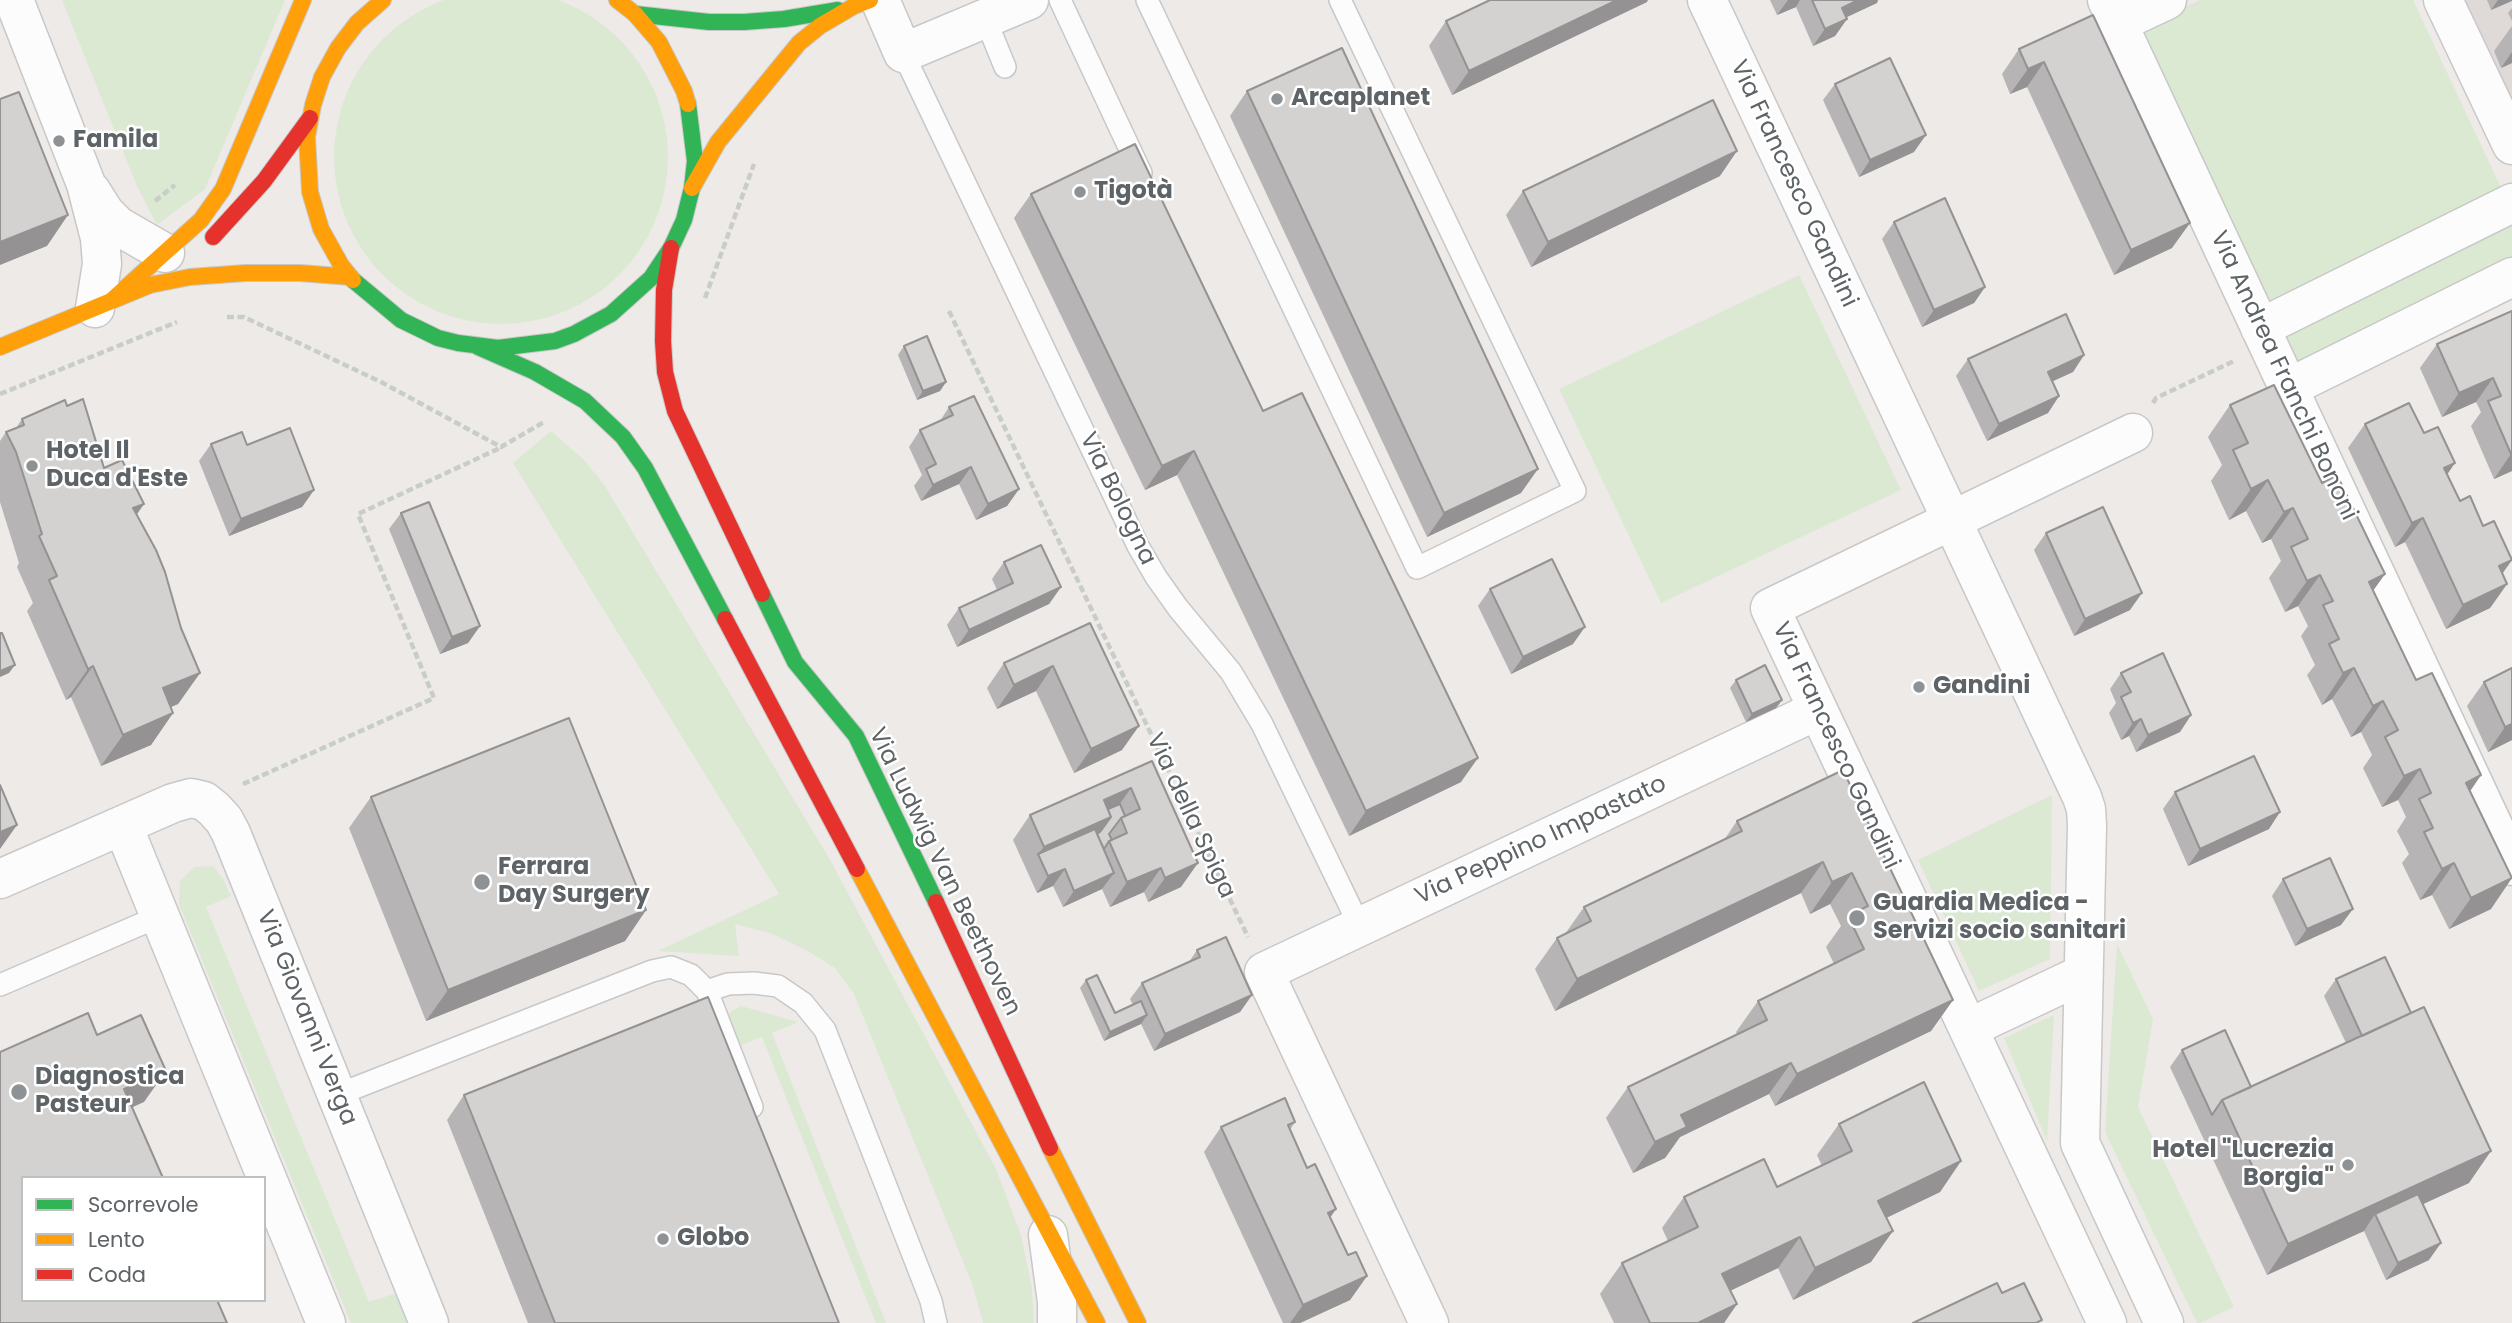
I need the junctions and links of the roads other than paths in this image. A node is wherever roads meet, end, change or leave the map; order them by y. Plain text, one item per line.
1 (14, 0) edge
2 (303, 0) edge
3 (383, 0) edge
4 (617, 0) edge
5 (870, 0) edge
6 (1029, 0) edge
7 (1060, 0) edge
8 (1147, 0) edge
9 (1340, 0) edge
10 (1707, 0) edge
11 (2167, 0) edge
12 (2443, 0) edge
13 (867, 3) edge
14 (2112, 12) edge
15 (635, 15) junction
16 (985, 18) junction
17 (336, 25) dead end
18 (903, 53) junction
19 (330, 61) junction
20 (1005, 66) dead end
21 (310, 118) junction
22 (2512, 145) edge
23 (86, 184) junction
24 (692, 188) junction
25 (1151, 194) edge
26 (2512, 203) edge
27 (671, 248) junction
28 (173, 263) junction
29 (2512, 277) edge
30 (351, 278) junction
31 (103, 304) junction
32 (2264, 337) junction
33 (0, 347) edge
34 (478, 347) junction
35 (2288, 388) junction
36 (2133, 433) road end
37 (1951, 520) junction
38 (1818, 710) junction
39 (122, 826) junction
40 (2512, 866) edge
41 (0, 879) edge
42 (160, 916) junction
43 (1360, 927) junction
44 (2083, 974) junction
45 (0, 985) edge
46 (707, 992) junction
47 (1969, 1028) junction
48 (337, 1095) junction
49 (761, 1132) edge
50 (1048, 1229) junction
51 (326, 1323) edge
52 (429, 1323) edge
53 (936, 1323) edge
54 (1057, 1323) edge
55 (1097, 1323) edge
56 (1138, 1323) edge
57 (1429, 1323) edge
58 (2107, 1323) edge
59 (2164, 1323) edge

1 - 23 street
2 - 28 main road
3 - 19 main road
4 - 15 main road
5 - 13 main road
6 - 16 street
7 - 25 lane
8 - 9 lane
10 - 37 street, Via Francesco Gandini
11 - 14 street
12 - 22 street
13 - 15 main road
13 - 18 street, Via Bologna
13 - 24 main road
14 - 32 street, Via Andrea Franchi Bononi
15 - 24 main road
16 - 18 street
16 - 20 lane
17 - 19 main road
18 - 43 lane, Via Bologna
19 - 21 main road
21 - 28 main road
21 - 30 main road
23 - 28 street
23 - 31 street
24 - 27 main road
26 - 32 street
27 - 34 main road
27 - 56 main road, Via Ludwig Van Beethoven
28 - 30 main road
28 - 31 main road
28 - 31 main road
29 - 35 street
30 - 34 main road
31 - 33 main road
32 - 35 street, Via Andrea Franchi Bononi
34 - 50 main road
35 - 40 street, Via Andrea Franchi Bononi
36 - 37 street, Via Francesco Gandini
37 - 38 street, Via Francesco Gandini
37 - 44 street, Via Francesco Gandini
38 - 43 street, Via Peppino Impastato
38 - 47 street, Via Francesco Gandini
39 - 41 street
39 - 42 street
39 - 48 street, Via Giovanni Verga
42 - 45 lane
42 - 51 street
43 - 57 street, Via Peppino Impastato
44 - 47 street
44 - 59 street, Via Francesco Gandini
46 - 48 lane
46 - 49 lane
46 - 53 lane
47 - 58 street, Via Francesco Gandini
48 - 52 street, Via Giovanni Verga
50 - 54 street
50 - 55 main road

